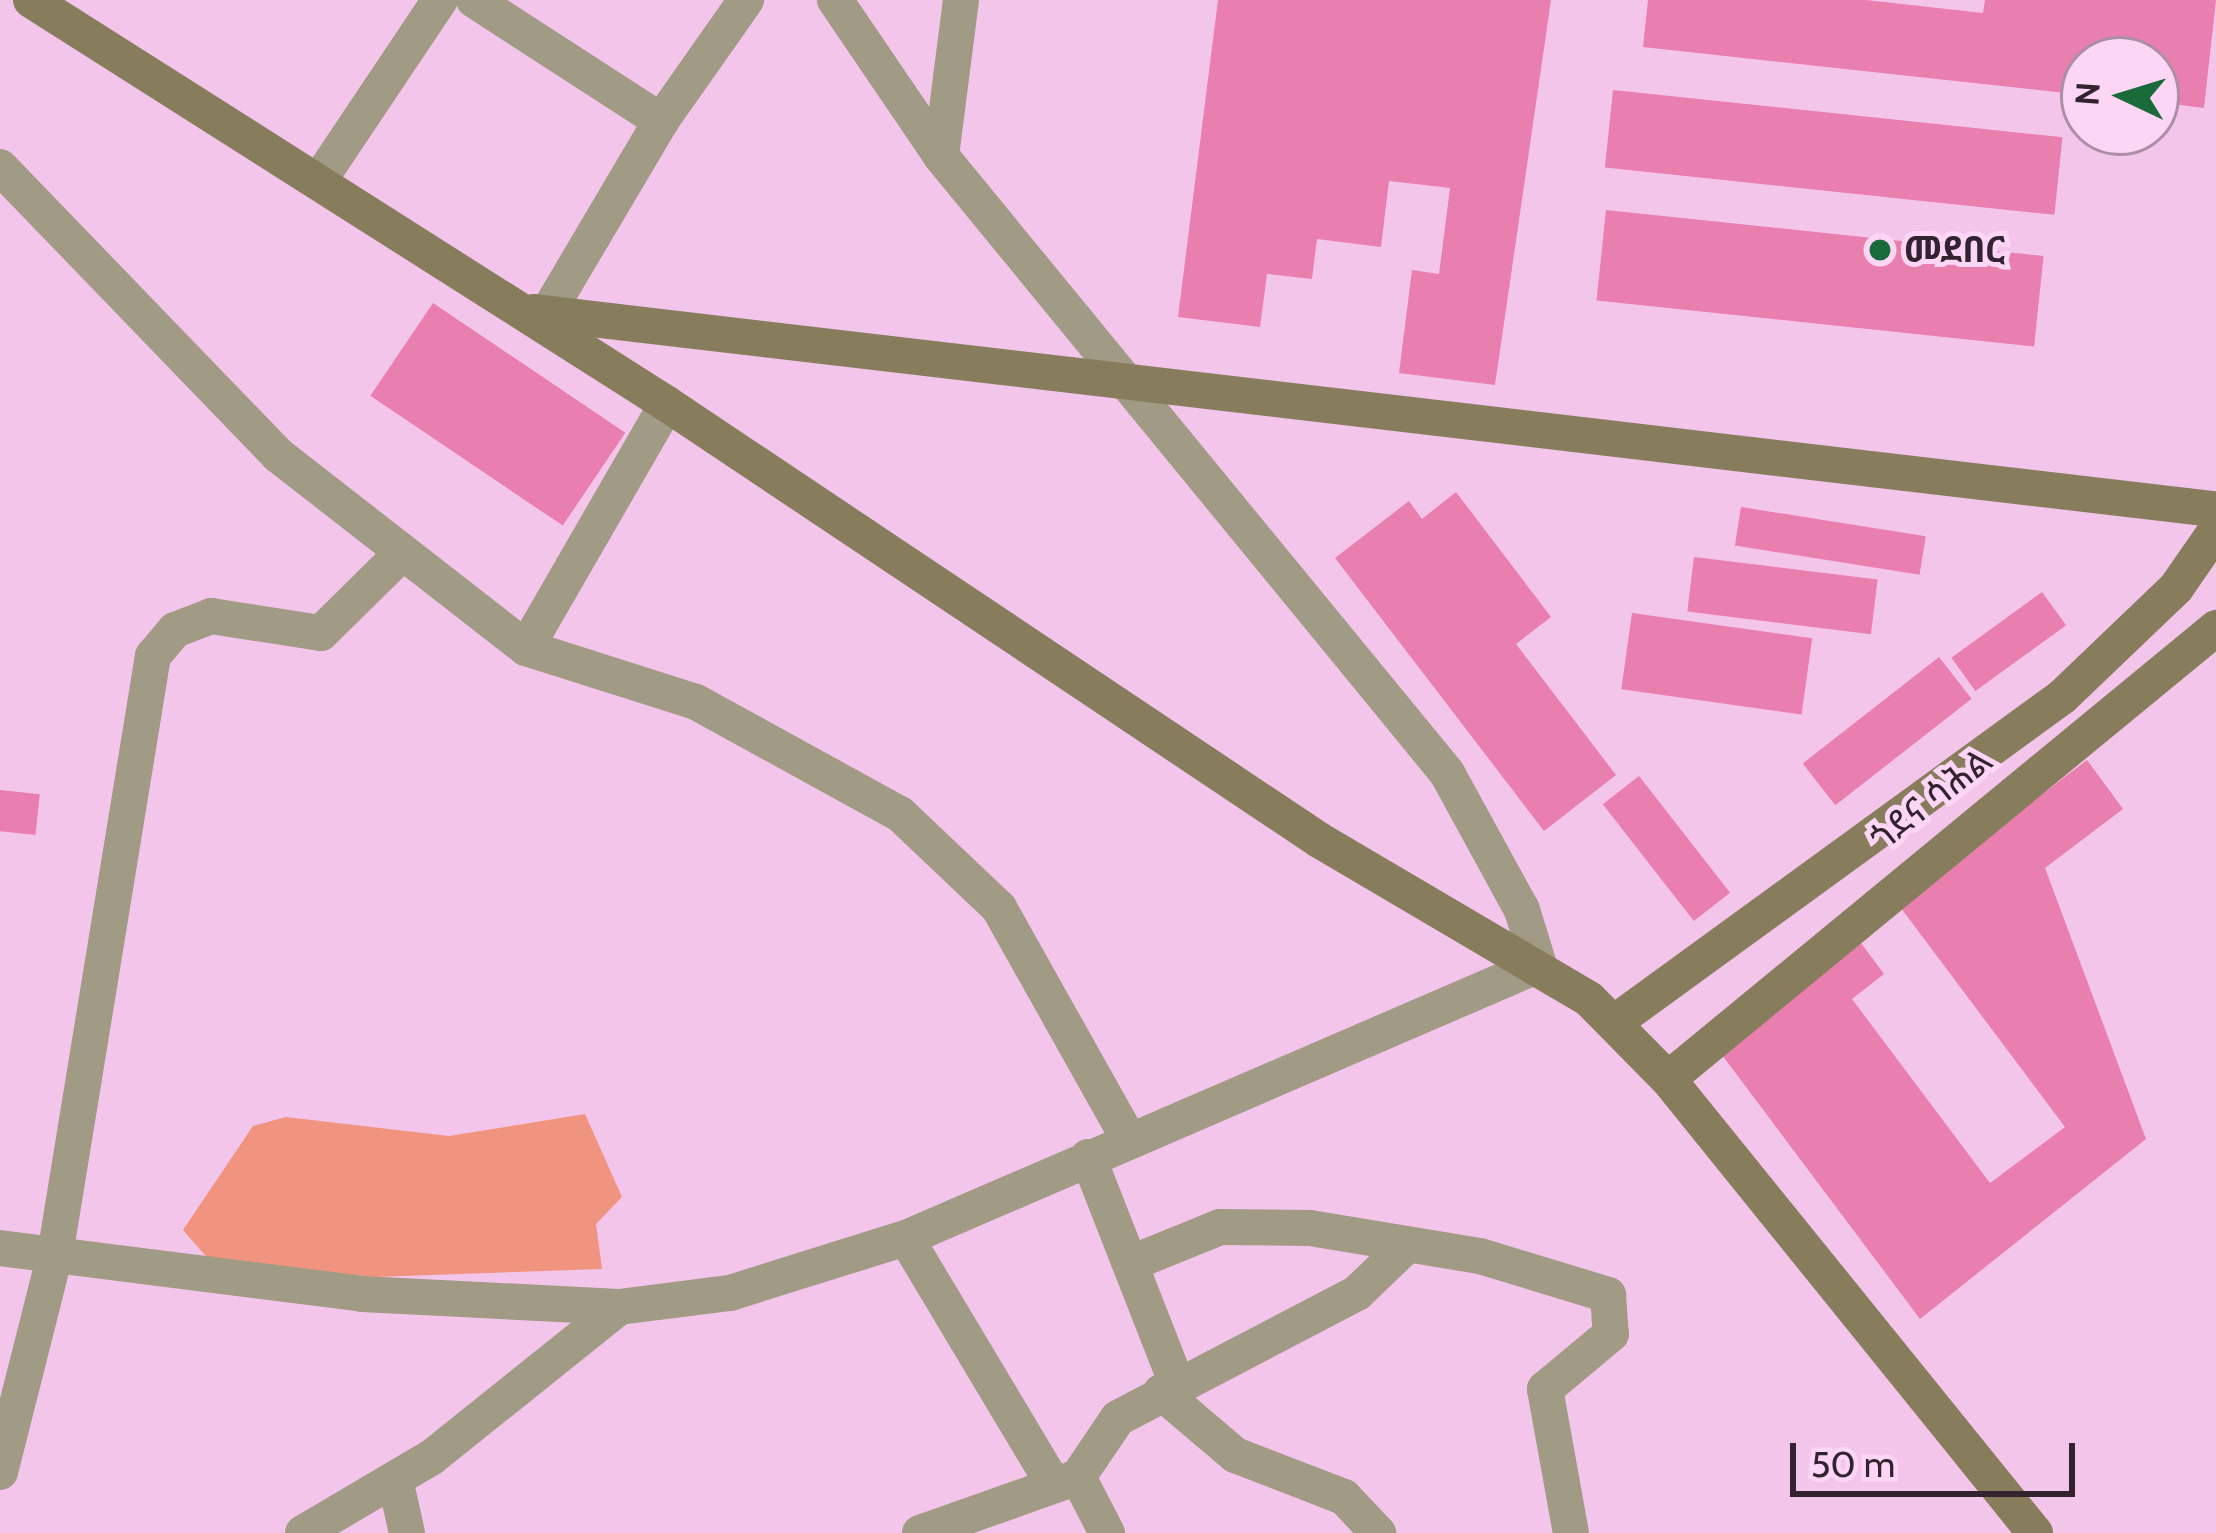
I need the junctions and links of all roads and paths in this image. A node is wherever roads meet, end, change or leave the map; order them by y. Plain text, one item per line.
1 (440, 0) edge
2 (474, 0) edge
3 (746, 0) edge
4 (835, 0) edge
5 (962, 0) edge
6 (41, 3) edge
7 (661, 121) junction
8 (941, 156) junction
9 (0, 166) edge
10 (320, 179) junction
11 (535, 312) junction
12 (1135, 390) junction
13 (667, 404) junction
14 (2214, 524) edge
15 (401, 554) junction
16 (2216, 628) edge
17 (526, 648) junction
18 (2062, 697) junction
19 (2086, 734) junction
20 (1871, 845) junction
21 (1896, 890) junction
22 (1539, 965) junction
23 (1615, 1022) junction
24 (1668, 1079) junction
25 (1129, 1138) junction
26 (1088, 1157) junction
27 (906, 1238) junction
28 (1405, 1247) junction
29 (0, 1249) edge
30 (55, 1255) junction
31 (1134, 1262) junction
32 (619, 1306) junction
33 (1168, 1386) junction
34 (0, 1472) edge
35 (395, 1479) junction
36 (1066, 1481) junction
37 (303, 1533) edge
38 (407, 1533) edge
39 (920, 1533) edge
40 (1107, 1533) edge
41 (1378, 1533) edge
42 (1570, 1533) edge
43 (2035, 1533) edge

1 - 10 street
2 - 7 street
3 - 7 street
4 - 8 street
5 - 8 street
6 - 10 street
7 - 11 street
8 - 12 street
9 - 15 street
10 - 11 street
11 - 12 street
11 - 13 street
12 - 14 street
12 - 22 street
13 - 17 street
13 - 22 street
14 - 18 street, ጎደና ሳሕል
15 - 17 street
15 - 30 street
16 - 19 street, ጎደና ሳሕል
17 - 25 street
18 - 19 street
18 - 20 street, ጎደና ሳሕል
19 - 21 street, ጎደና ሳሕል
20 - 21 street
20 - 23 street, ጎደና ሳሕል
21 - 24 street, ጎደና ሳሕል
22 - 23 street
22 - 25 street
23 - 24 street
24 - 43 street
25 - 26 street
26 - 27 street
26 - 31 street
27 - 32 street
27 - 36 street
28 - 31 street
28 - 33 street
28 - 42 street
29 - 30 street
30 - 32 street
30 - 34 street
31 - 33 street
32 - 35 street
33 - 36 street
33 - 41 street
35 - 37 street
35 - 38 street
36 - 39 street
36 - 40 street

